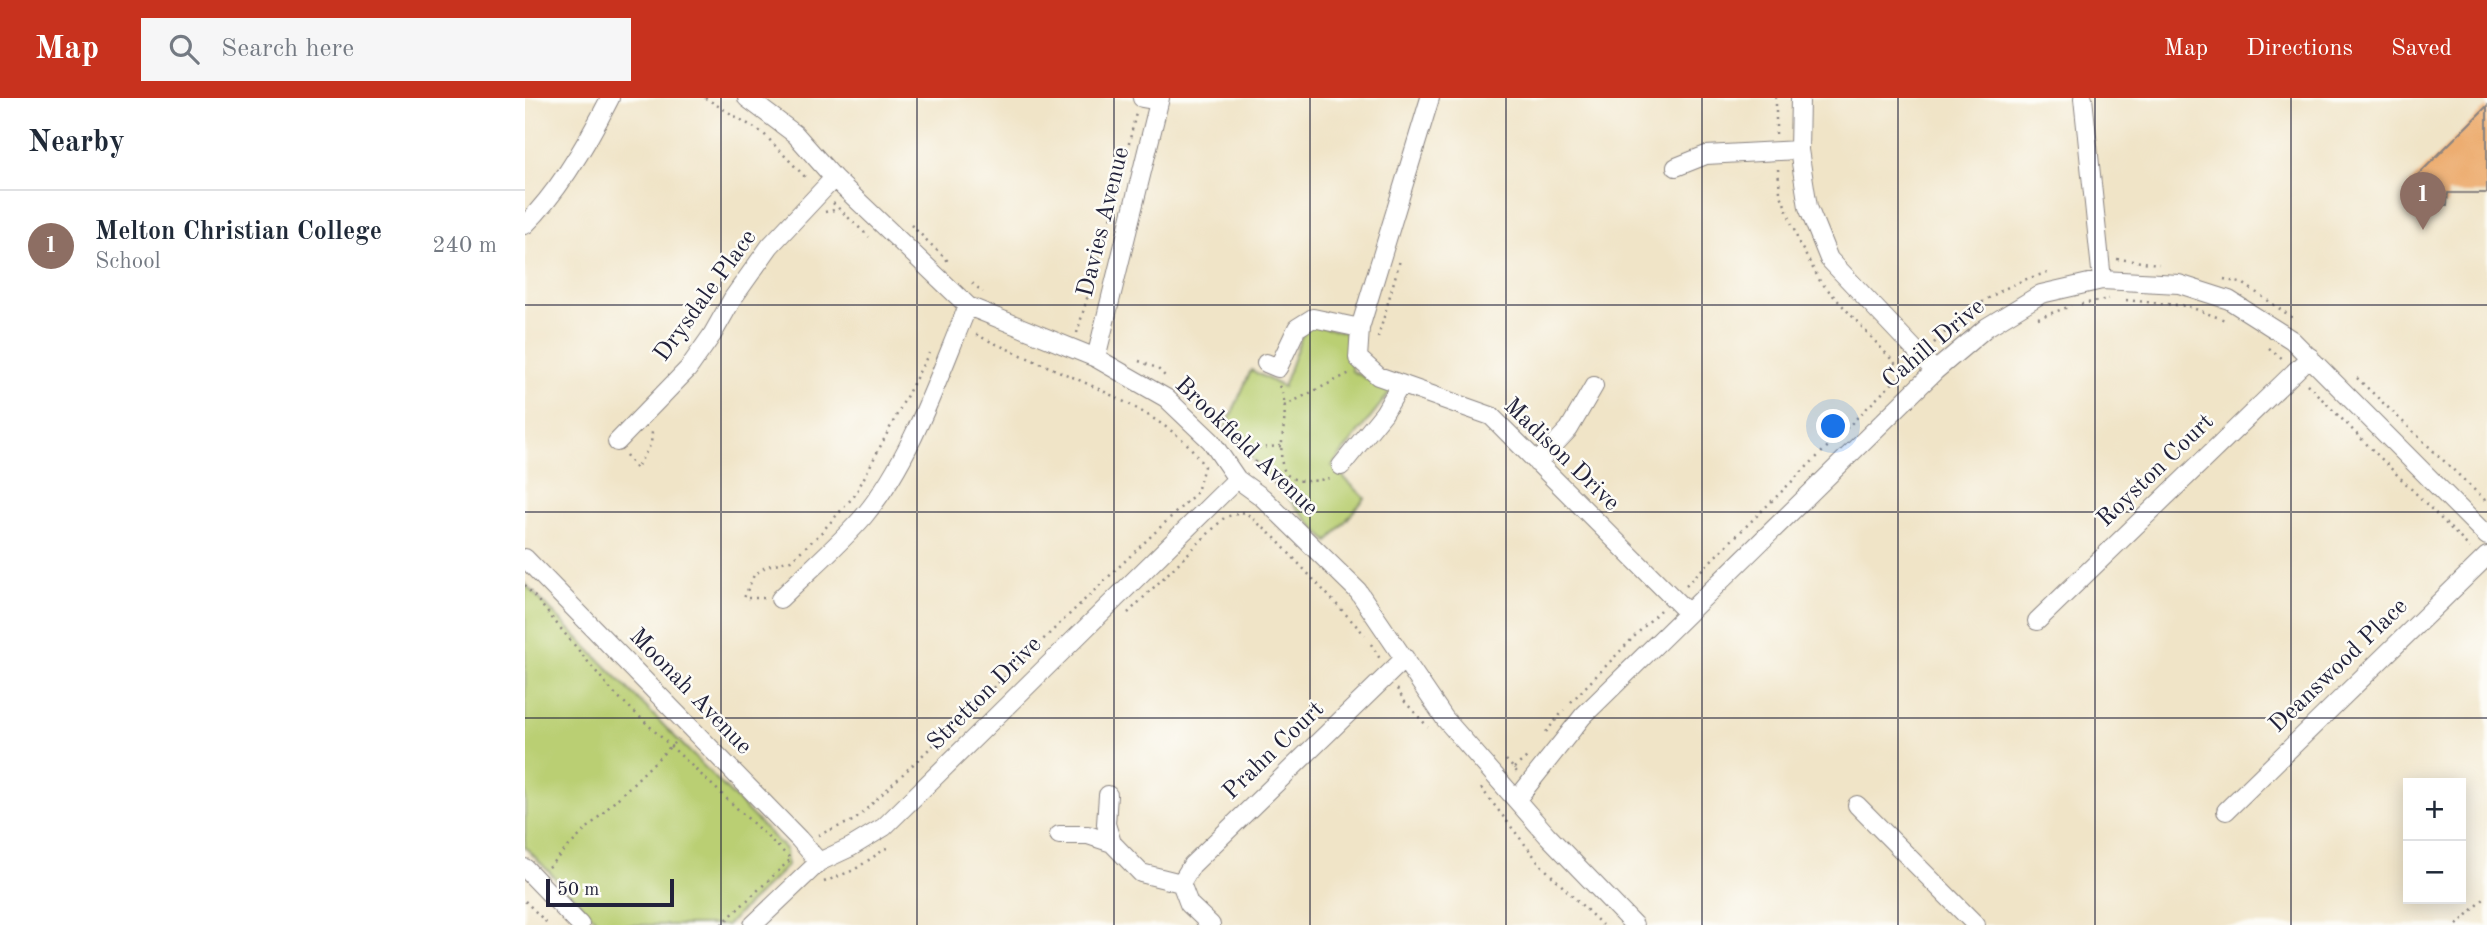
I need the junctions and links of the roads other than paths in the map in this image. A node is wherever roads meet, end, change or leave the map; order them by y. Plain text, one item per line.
1 (610, 98) edge
2 (747, 98) edge
3 (1430, 98) edge
4 (1800, 98) edge
5 (2083, 98) edge
6 (1150, 101) edge
7 (1799, 150) junction
8 (1676, 167) dead end
9 (834, 178) junction
10 (525, 225) edge
11 (2101, 271) junction
12 (968, 306) junction
13 (1360, 328) junction
14 (2310, 357) junction
15 (1095, 358) junction
16 (1266, 363) road end
17 (1935, 371) junction
18 (1401, 384) junction
19 (1594, 386) dead end
20 (617, 442) dead end
21 (1537, 463) junction
22 (1341, 466) road end
23 (1237, 479) junction
24 (2487, 536) edge
25 (525, 558) edge
26 (2484, 558) edge
27 (781, 598) road end
28 (1687, 612) junction
29 (2037, 621) dead end
30 (1405, 658) junction
31 (1108, 795) dead end
32 (1517, 799) junction
33 (1857, 805) dead end
34 (2226, 811) dead end
35 (1059, 835) dead end
36 (1112, 843) junction
37 (818, 862) junction
38 (531, 874) edge
39 (1181, 883) junction
40 (580, 925) edge
41 (753, 925) edge
42 (1211, 925) edge
43 (1634, 925) edge
44 (1976, 925) edge

1 - 10 street
2 - 9 street, Brookfield Avenue
3 - 13 street
4 - 7 street
5 - 11 street
6 - 15 street, Davies Avenue
7 - 8 street
7 - 17 street
9 - 12 street, Brookfield Avenue
9 - 20 street, Drysdale Place
11 - 14 street, Cahill Drive
11 - 17 street, Cahill Drive
12 - 15 street, Brookfield Avenue
12 - 27 street
13 - 16 street
13 - 18 street, Madison Drive
14 - 24 street, Cahill Drive
14 - 29 street, Royston Court
15 - 23 street, Brookfield Avenue
17 - 28 street, Cahill Drive
18 - 21 street, Madison Drive
18 - 22 street
19 - 21 street
21 - 28 street, Madison Drive
23 - 30 street, Brookfield Avenue
23 - 37 street, Stretton Drive
25 - 37 street, Moonah Avenue
26 - 34 street, Deanswood Place
28 - 32 street, Cahill Drive
30 - 32 street, Brookfield Avenue
30 - 39 street, Prahn Court
31 - 36 street
32 - 43 street, Brookfield Avenue
33 - 44 street
35 - 36 street
36 - 39 street
37 - 41 street, Stretton Drive
38 - 40 street
39 - 42 street

